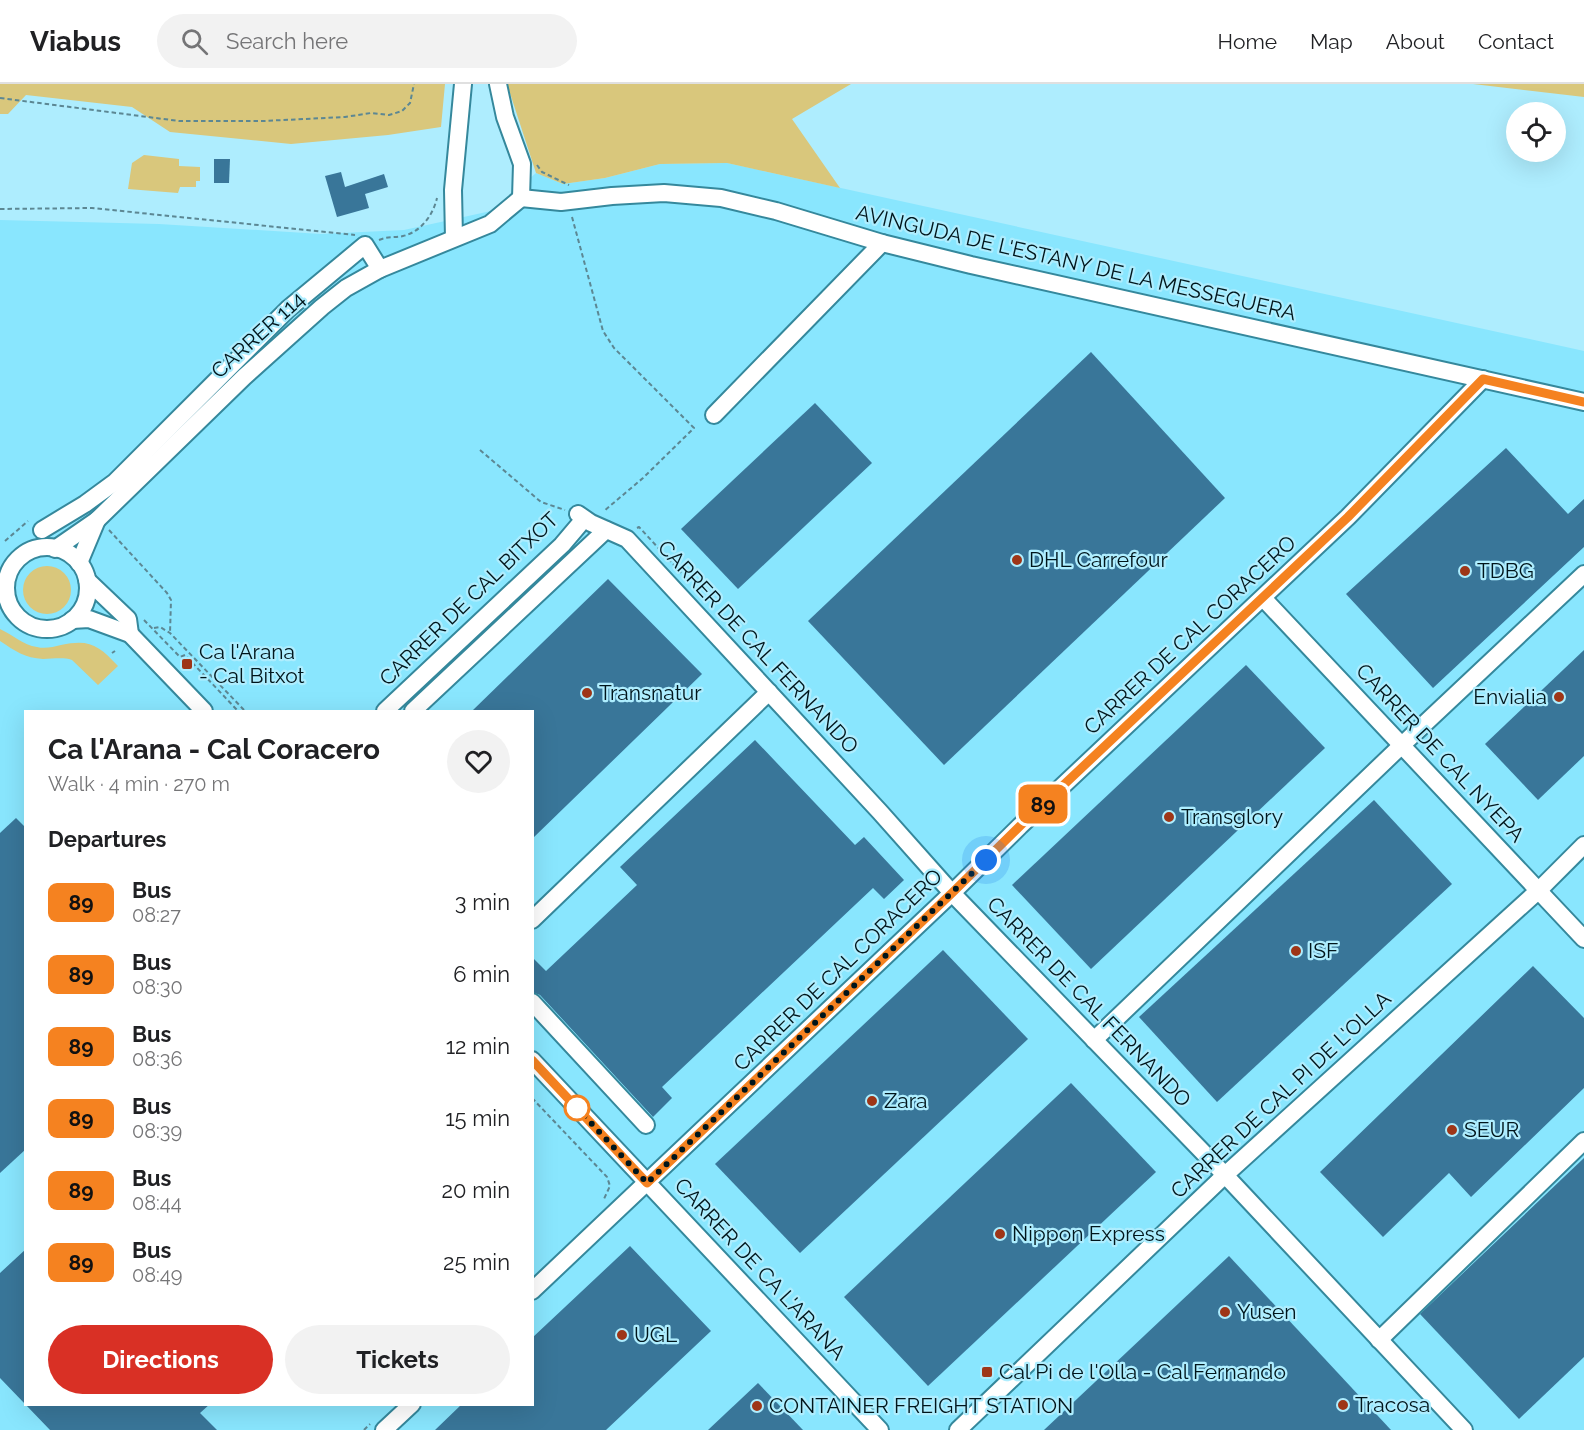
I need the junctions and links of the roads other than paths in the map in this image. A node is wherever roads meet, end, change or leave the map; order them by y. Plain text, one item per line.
1 (463, 84) edge
2 (498, 84) edge
3 (521, 198) junction
4 (454, 238) junction
5 (882, 243) junction
6 (380, 269) junction
7 (1483, 379) junction
8 (1584, 402) edge
9 (714, 415) dead end
10 (584, 519) joint
11 (104, 528) junction
12 (42, 530) road end
13 (606, 530) junction
14 (55, 549) junction
15 (79, 563) junction
16 (4, 573) edge
17 (1584, 574) edge
18 (87, 580) junction
19 (1263, 598) junction
20 (8, 613) edge
21 (72, 620) junction
22 (130, 634) junction
23 (769, 692) junction
24 (203, 710) edge
25 (386, 710) edge
26 (414, 710) edge
27 (1402, 745) junction
28 (1584, 845) edge
29 (1539, 890) junction
30 (952, 893) junction
31 (534, 918) edge
32 (1584, 939) edge
33 (534, 1004) edge
34 (1094, 1040) junction
35 (534, 1062) edge
36 (646, 1125) dead end
37 (1584, 1141) edge
38 (1225, 1175) junction
39 (647, 1183) junction
40 (534, 1289) edge
41 (1379, 1340) junction
42 (410, 1406) edge
43 (384, 1430) edge
44 (880, 1430) edge
45 (958, 1430) edge
46 (1464, 1430) edge

1 - 4 street
2 - 3 street
3 - 4 street, CARRER 114
3 - 5 street, AVINGUDA DE L'ESTANY DE LA MESSEGUERA
4 - 6 street, CARRER 114
5 - 7 street, AVINGUDA DE L'ESTANY DE LA MESSEGUERA
5 - 9 street
6 - 11 street, CARRER 114
6 - 12 street
7 - 8 street, AVINGUDA DE L'ESTANY DE LA MESSEGUERA
7 - 19 street, CARRER DE CAL CORACERO
10 - 13 street, CARRER DE CAL FERNANDO
10 - 25 street, CARRER DE CAL BITXOT
11 - 14 street, CARRER 114
11 - 15 street
13 - 23 street, CARRER DE CAL FERNANDO
13 - 26 street
14 - 15 street
14 - 16 street
15 - 18 street
16 - 20 street
17 - 27 street
18 - 21 street
18 - 22 street
19 - 27 street, CARRER DE CAL NYEPA
19 - 30 street, CARRER DE CAL CORACERO
20 - 21 street
21 - 22 street
22 - 24 street
23 - 30 street, CARRER DE CAL FERNANDO
23 - 31 street
27 - 29 street, CARRER DE CAL NYEPA
27 - 34 street
28 - 29 street, CARRER DE CAL PI DE L'OLLA
29 - 32 street, CARRER DE CAL NYEPA
29 - 38 street, CARRER DE CAL PI DE L'OLLA
30 - 34 street, CARRER DE CAL FERNANDO
30 - 39 street, CARRER DE CAL CORACERO
33 - 36 street
34 - 38 street, CARRER DE CAL FERNANDO
35 - 39 street, CARRER DE CA L'ARANA
37 - 41 street
38 - 41 street, CARRER DE CAL FERNANDO
38 - 45 street, CARRER DE CAL PI DE L'OLLA
39 - 40 street, CARRER DE CAL CORACERO
39 - 44 street, CARRER DE CA L'ARANA
41 - 46 street, CARRER DE CAL FERNANDO
42 - 43 street

